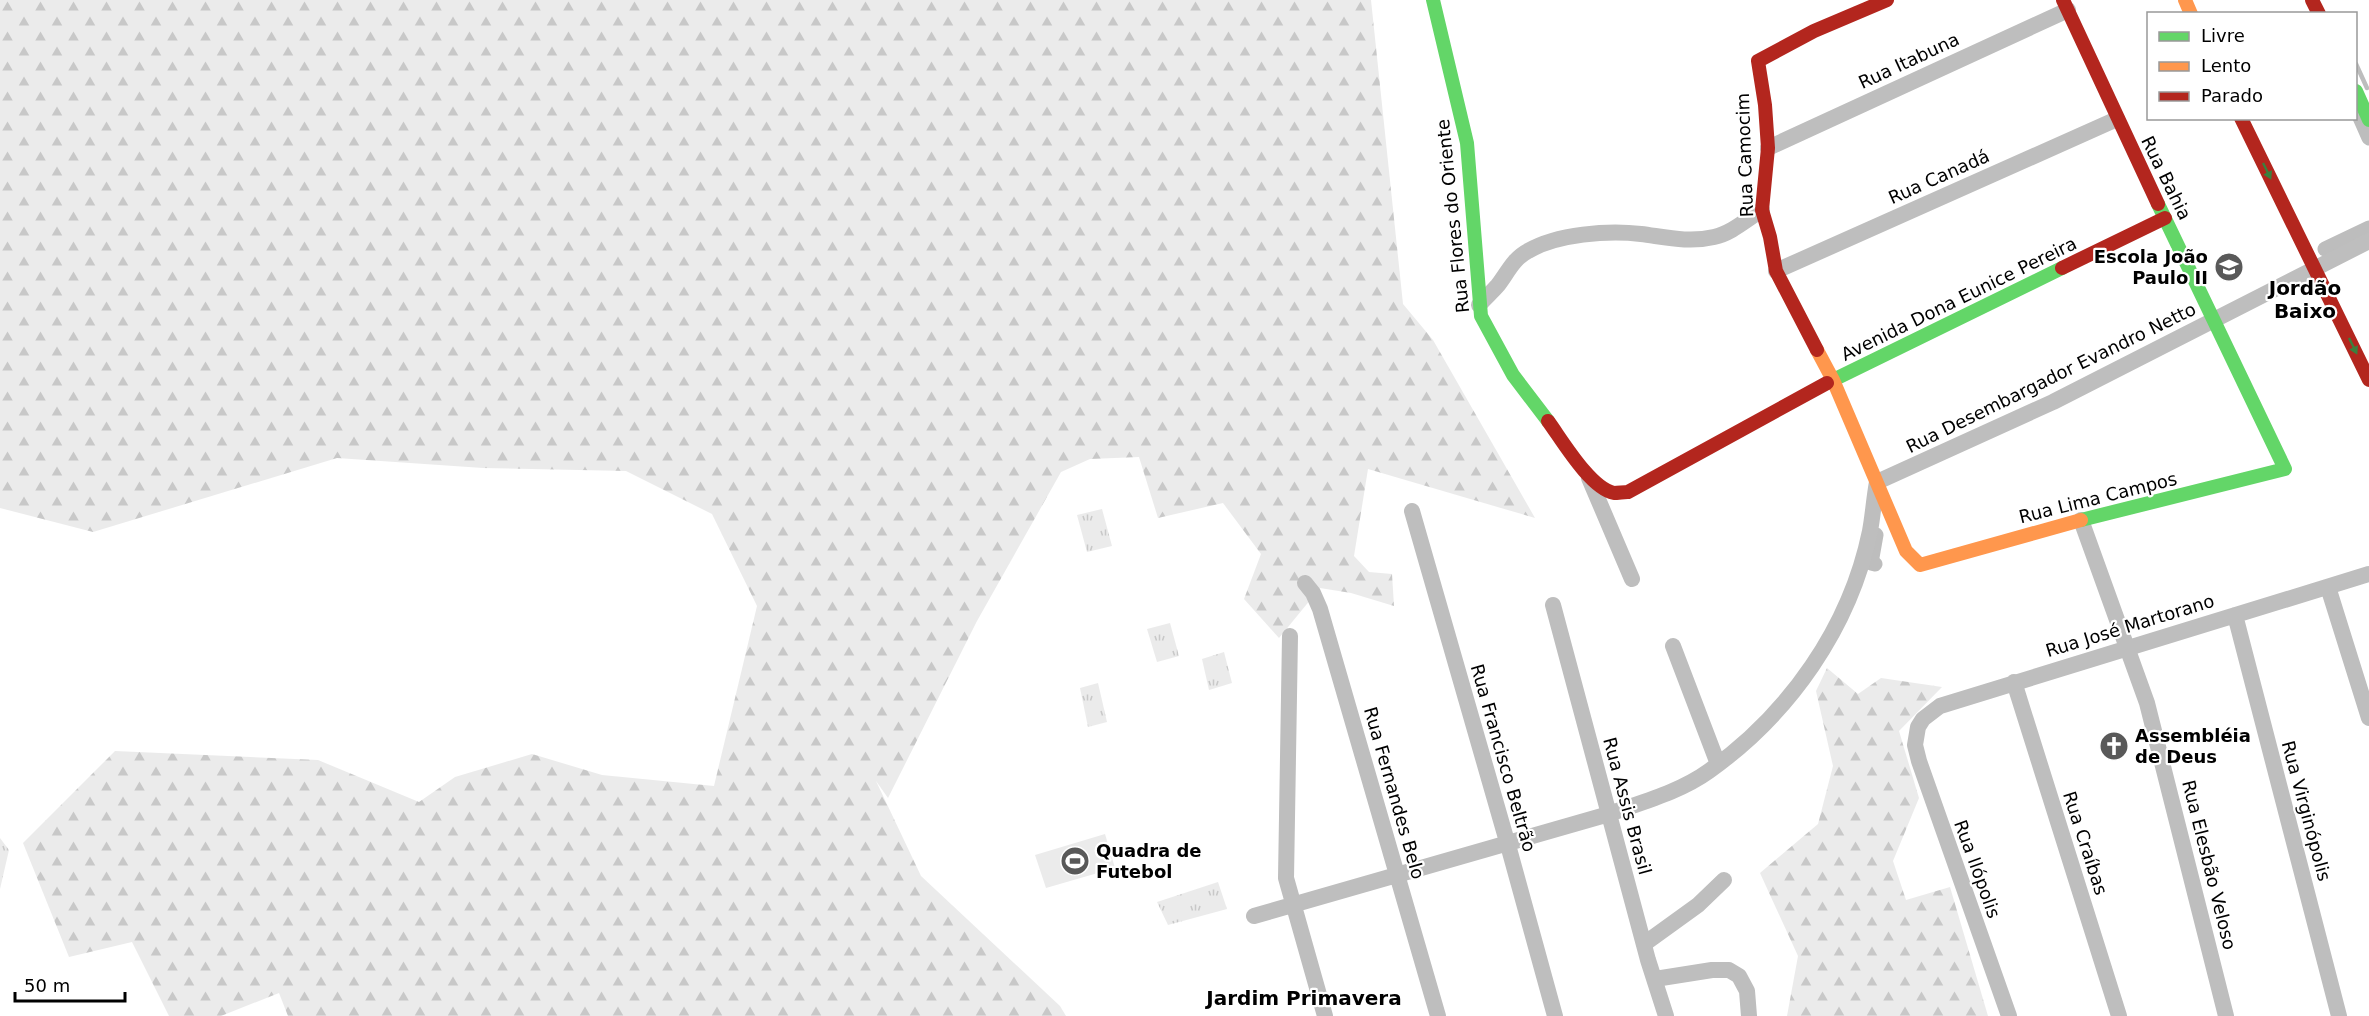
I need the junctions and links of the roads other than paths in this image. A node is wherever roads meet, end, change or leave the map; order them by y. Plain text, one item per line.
1 (1433, 0) edge
2 (1887, 0) edge
3 (2065, 5) edge
4 (2357, 95) edge
5 (2117, 119) junction
6 (2242, 120) edge
7 (2369, 120) edge
8 (1768, 148) junction
9 (1762, 210) junction
10 (2165, 218) junction
11 (2369, 241) edge
12 (2314, 269) junction
13 (1776, 271) junction
14 (1479, 305) junction
15 (2215, 321) junction
16 (1833, 380) junction
17 (2369, 380) edge
18 (2285, 469) joint
19 (1586, 472) junction
20 (1877, 482) junction
21 (1412, 511) dead end
22 (2081, 520) junction
23 (1920, 565) joint
24 (2369, 574) edge
25 (1632, 579) dead end
26 (1305, 583) dead end
27 (2328, 587) junction
28 (1553, 605) dead end
29 (2235, 615) junction
30 (1290, 636) dead end
31 (1673, 646) dead end
32 (2127, 647) junction
33 (2014, 682) junction
34 (2369, 718) edge
35 (1915, 734) joint
36 (1718, 764) junction
37 (1609, 814) junction
38 (1508, 845) junction
39 (1398, 876) junction
40 (1724, 880) dead end
41 (1292, 905) junction
42 (1254, 916) dead end
43 (1644, 945) junction
44 (1655, 979) junction
45 (1325, 1016) edge
46 (1438, 1016) edge
47 (1555, 1016) edge
48 (1666, 1016) edge
49 (1749, 1016) edge
50 (2009, 1016) edge
51 (2119, 1016) edge
52 (2226, 1016) edge
53 (2339, 1016) edge

1 - 14 street, Rua Flores do Oriente
2 - 8 street, Rua Camocim
3 - 5 street, Rua Bahia
3 - 8 street, Rua Itabuna
4 - 7 street
5 - 10 street, Rua Bahia
5 - 13 street, Rua Canadá
6 -> 12 street
8 - 9 street, Rua Camocim
9 - 13 street, Rua Camocim
9 - 14 street
10 - 15 street, Rua Bahia
10 - 16 street, Avenida Dona Eunice Pereira
11 - 12 street, Rua Desembargador Evandro Netto
12 - 15 street, Rua Desembargador Evandro Netto
12 -> 17 street
13 - 16 street, Rua Camocim
14 - 19 street, Rua Flores do Oriente
15 - 18 street, Rua Bahia
15 - 20 street, Rua Desembargador Evandro Netto
16 - 19 street, Avenida Dona Eunice Pereira
16 - 20 street, Rua Camocim
18 - 22 street, Rua Lima Campos
19 - 25 street
20 - 23 street, Rua Camocim
20 - 36 street
21 - 38 street, Rua Francisco Beltrão
22 - 23 street, Rua Lima Campos
22 - 32 street, Rua Elesbão Veloso
24 - 27 street, Rua José Martorano
26 - 39 street, Rua Fernandes Belo
27 - 29 street, Rua José Martorano
27 - 34 street
28 - 37 street, Rua Assis Brasil
29 - 32 street, Rua José Martorano
29 - 53 street, Rua Virginópolis
30 - 41 street
31 - 36 street
32 - 33 street, Rua José Martorano
32 - 52 street, Rua Elesbão Veloso
33 - 35 street, Rua José Martorano
33 - 51 street, Rua Craíbas
35 - 50 street, Rua Ilópolis
36 - 37 street
37 - 38 street
37 - 43 street, Rua Assis Brasil
38 - 39 street
38 - 47 street, Rua Francisco Beltrão
39 - 41 street
39 - 46 street, Rua Fernandes Belo
40 - 43 street
41 - 42 street
41 - 45 street
43 - 44 street, Rua Assis Brasil
44 - 48 street, Rua Assis Brasil
44 - 49 street

